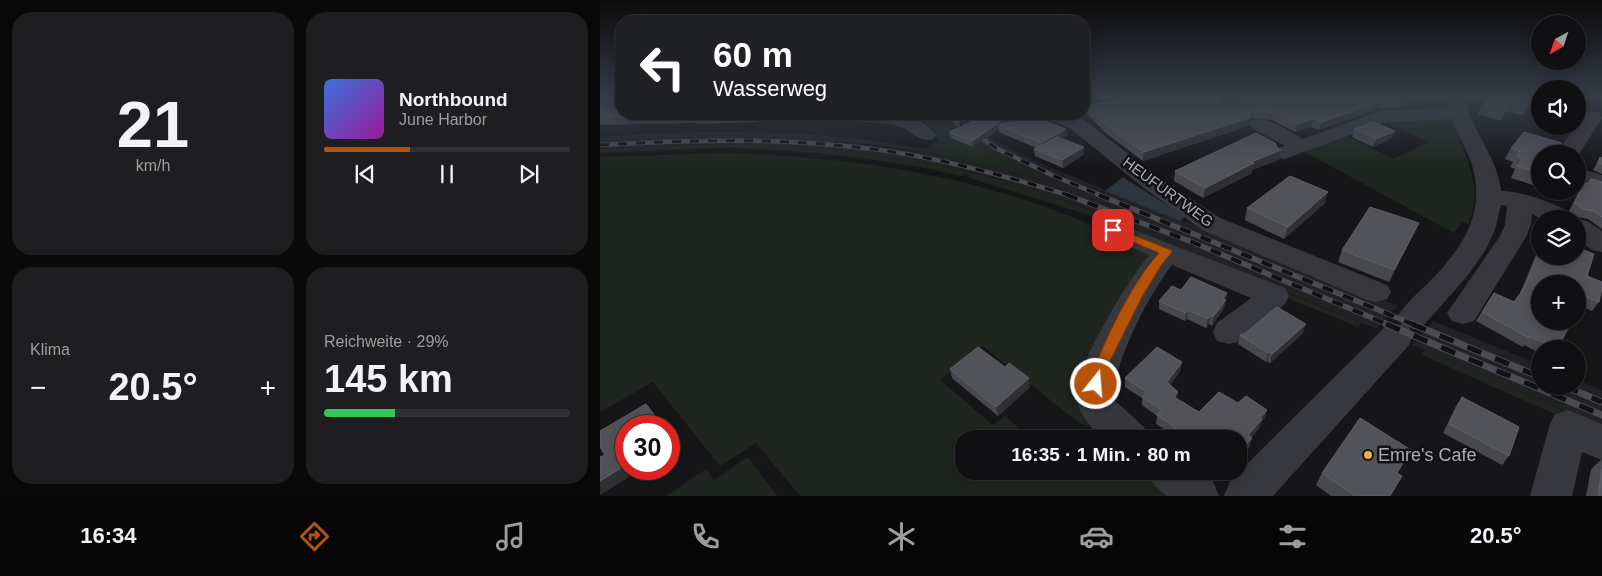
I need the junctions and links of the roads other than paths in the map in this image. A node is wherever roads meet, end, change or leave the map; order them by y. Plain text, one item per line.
1 (905, 121) edge
2 (1070, 121) edge
3 (1369, 121) edge
4 (1464, 121) edge
5 (1588, 121) edge
6 (1259, 124) dead end
7 (926, 135) dead end
8 (1573, 145) edge
9 (1586, 178) edge
10 (1602, 183) edge
11 (1489, 195) junction
12 (1520, 202) junction
13 (1555, 207) edge
14 (1113, 230) dead end
15 (1586, 233) edge
16 (1602, 244) edge
17 (1167, 252) junction
18 (1376, 292) dead end
19 (1463, 313) dead end
20 (1229, 332) dead end
21 (1121, 430) edge
22 (1602, 442) edge
23 (1179, 480) edge
24 (1198, 496) edge
25 (1245, 496) edge
26 (1552, 496) edge

1 - 7 street
2 - 18 street, HEUFURTWEG
3 - 6 street
4 - 11 street
5 - 8 street
9 - 10 street
11 - 12 street
11 - 25 street
12 - 13 street
12 - 19 street
14 - 17 street
15 - 16 street
17 - 20 street
17 - 21 street
22 - 26 street
23 - 24 street

